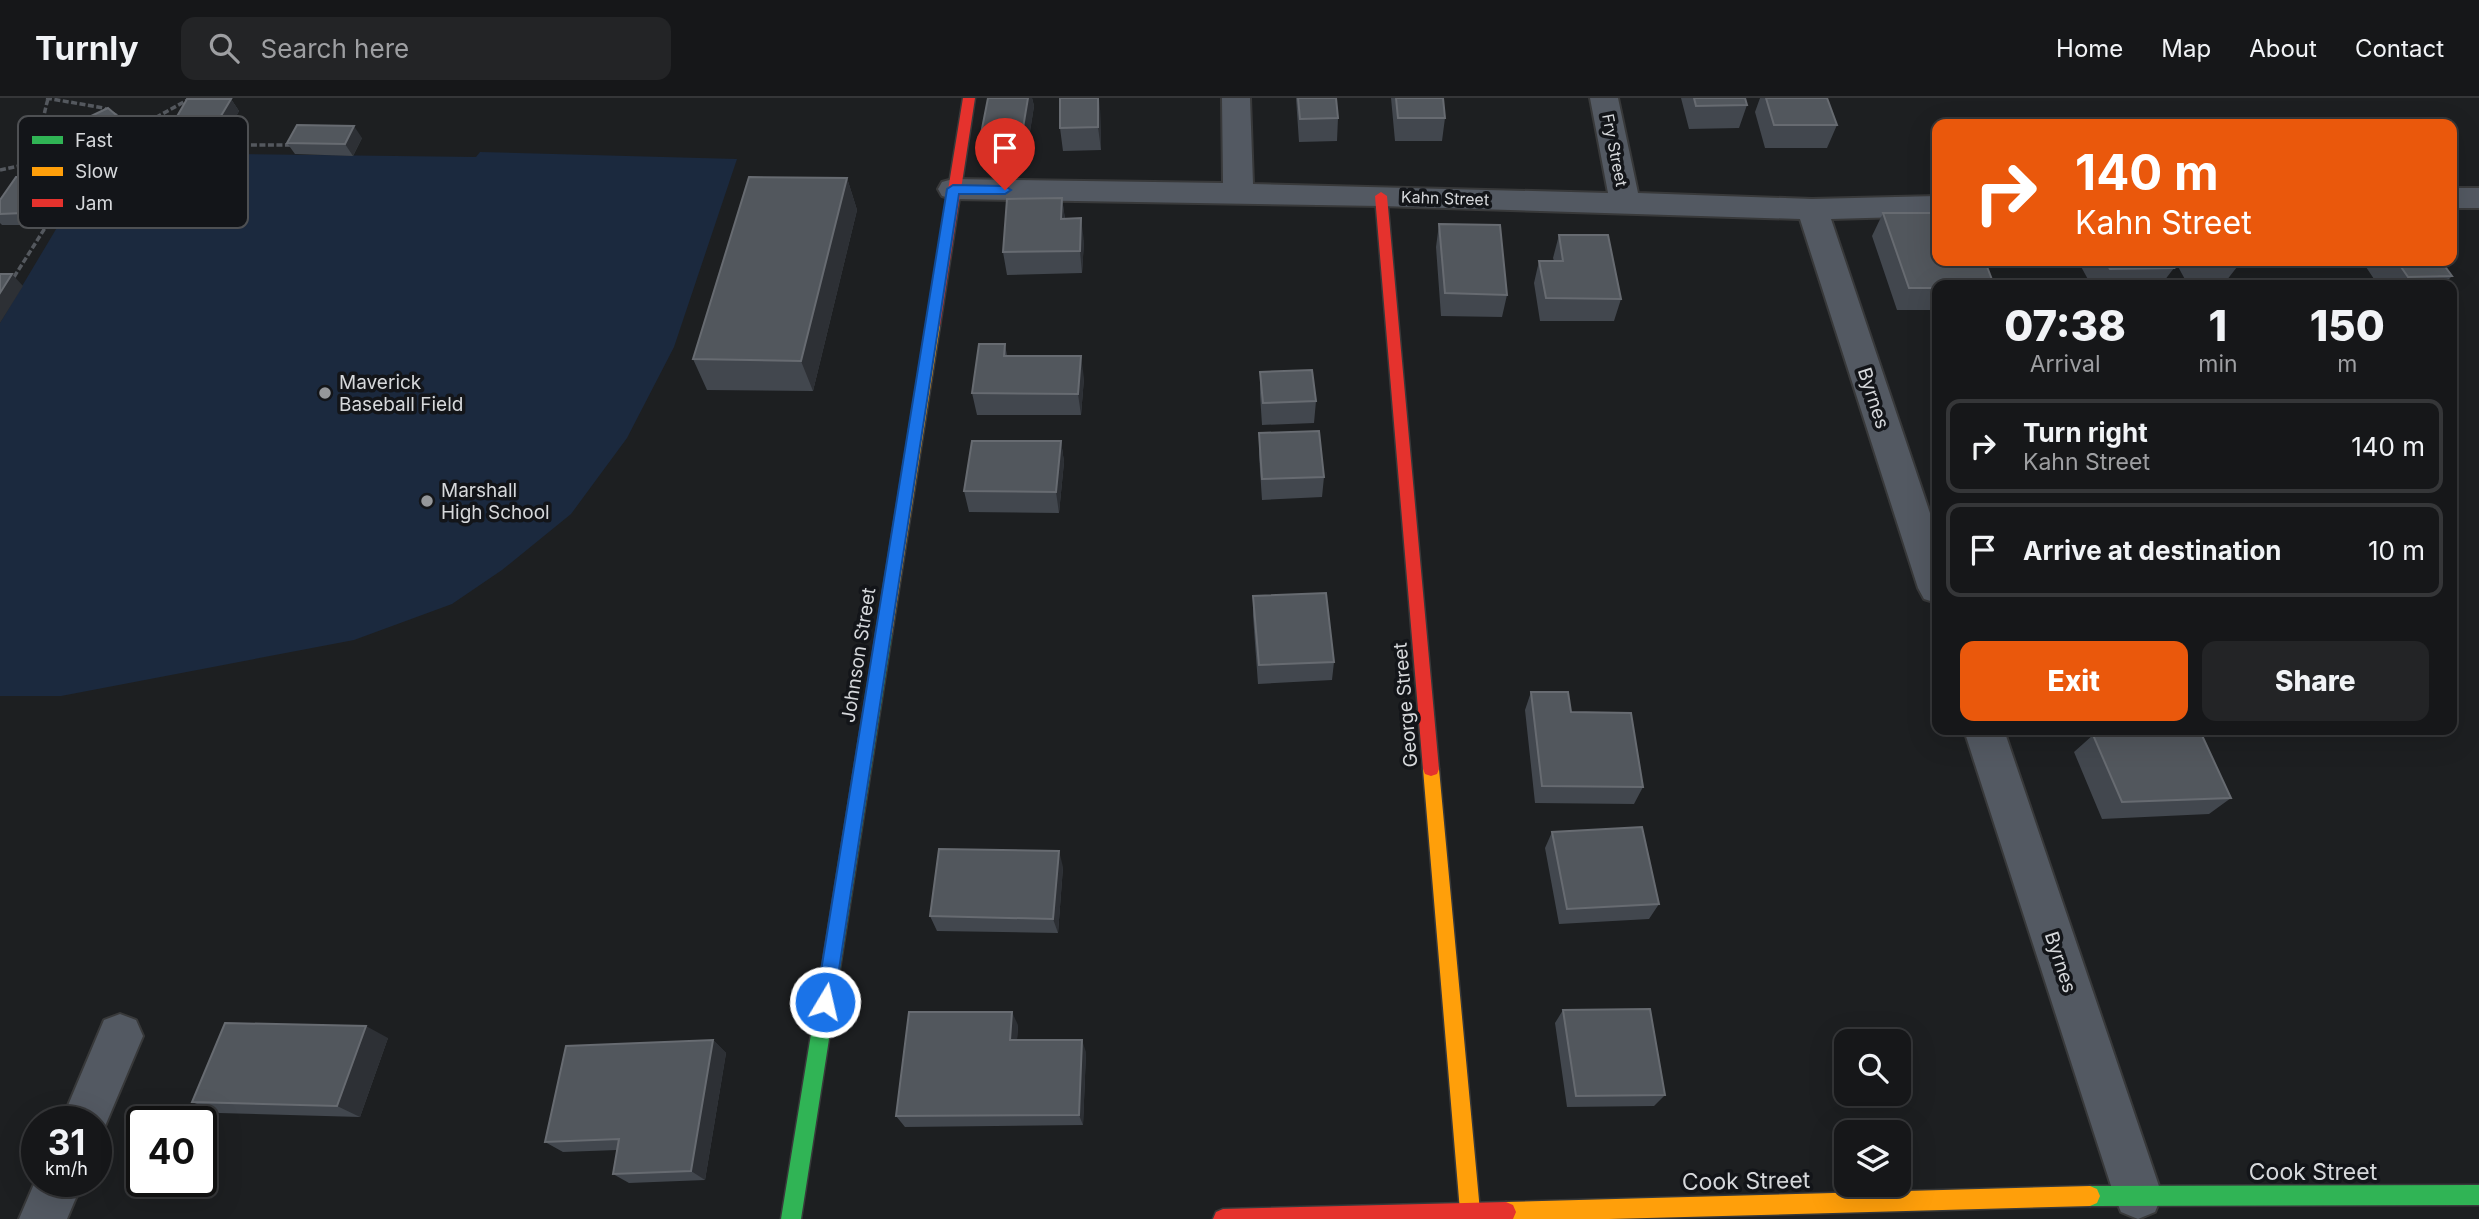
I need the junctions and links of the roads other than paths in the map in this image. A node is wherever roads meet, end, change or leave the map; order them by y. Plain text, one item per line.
1 (969, 98) edge
2 (1236, 98) edge
3 (1604, 98) edge
4 (953, 189) junction
5 (1238, 193) junction
6 (1381, 196) junction
7 (2457, 198) edge
8 (2479, 198) edge
9 (1625, 202) junction
10 (1932, 206) edge
11 (1812, 209) junction
12 (1932, 573) edge
13 (1986, 735) edge
14 (120, 1036) dead end
15 (91, 1106) edge
16 (2138, 1195) junction
17 (2479, 1195) edge
18 (52, 1197) edge
19 (1470, 1211) junction
20 (43, 1219) edge
21 (791, 1219) edge
22 (1223, 1219) edge

1 - 4 street, Johnson Street
2 - 5 street
3 - 9 street, Fry Street
4 - 5 street, Kahn Street
4 - 21 street, Johnson Street
5 - 6 street, Kahn Street
6 - 9 street, Kahn Street
6 - 19 street, George Street
7 - 8 street
9 - 11 street, Kahn Street
10 - 11 street, Kahn Street
11 - 12 street, Byrnes
13 - 16 street, Byrnes
14 - 15 street
16 - 17 street, Cook Street
16 - 19 street, Cook Street
18 - 20 street
19 - 22 street, Cook Street

